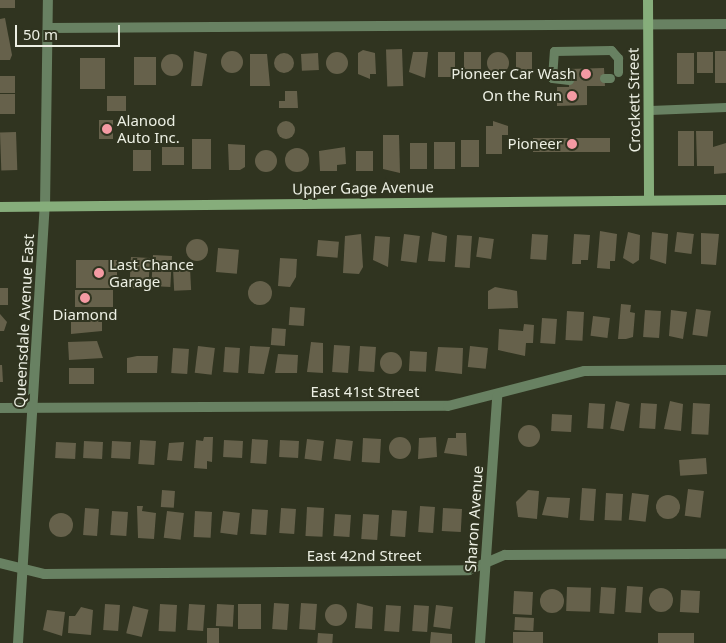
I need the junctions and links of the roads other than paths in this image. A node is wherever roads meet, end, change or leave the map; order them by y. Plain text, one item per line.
1 (48, 0) edge
2 (648, 0) edge
3 (648, 23) junction
4 (726, 24) edge
5 (49, 28) junction
6 (618, 72) dead end
7 (569, 80) dead end
8 (726, 107) edge
9 (650, 110) junction
10 (649, 199) junction
11 (726, 200) edge
12 (0, 207) edge
13 (45, 207) junction
14 (726, 370) edge
15 (497, 396) junction
16 (0, 408) edge
17 (34, 409) junction
18 (726, 554) edge
19 (0, 563) edge
20 (486, 564) junction
21 (23, 566) junction
22 (18, 643) edge
23 (480, 643) edge

1 - 5 street, Queensdale Avenue East
2 - 3 main road, Crockett Street
3 - 4 street
3 - 5 street
3 - 9 main road, Crockett Street
5 - 13 street, Queensdale Avenue East
6 - 7 lane
8 - 9 lane
9 - 10 main road, Crockett Street
10 - 11 main road, Upper Gage Avenue
10 - 13 main road, Upper Gage Avenue
12 - 13 main road, Upper Gage Avenue
13 - 17 street, Queensdale Avenue East
14 - 15 street, East 41st Street
15 - 17 street, East 41st Street
15 - 20 street, Sharon Avenue
16 - 17 street, East 41st Street
17 - 21 street, Queensdale Avenue East
18 - 20 street, East 42nd Street
19 - 21 street, East 42nd Street
20 - 21 street, East 42nd Street
20 - 23 street, Sharon Avenue
21 - 22 street, Queensdale Avenue East

